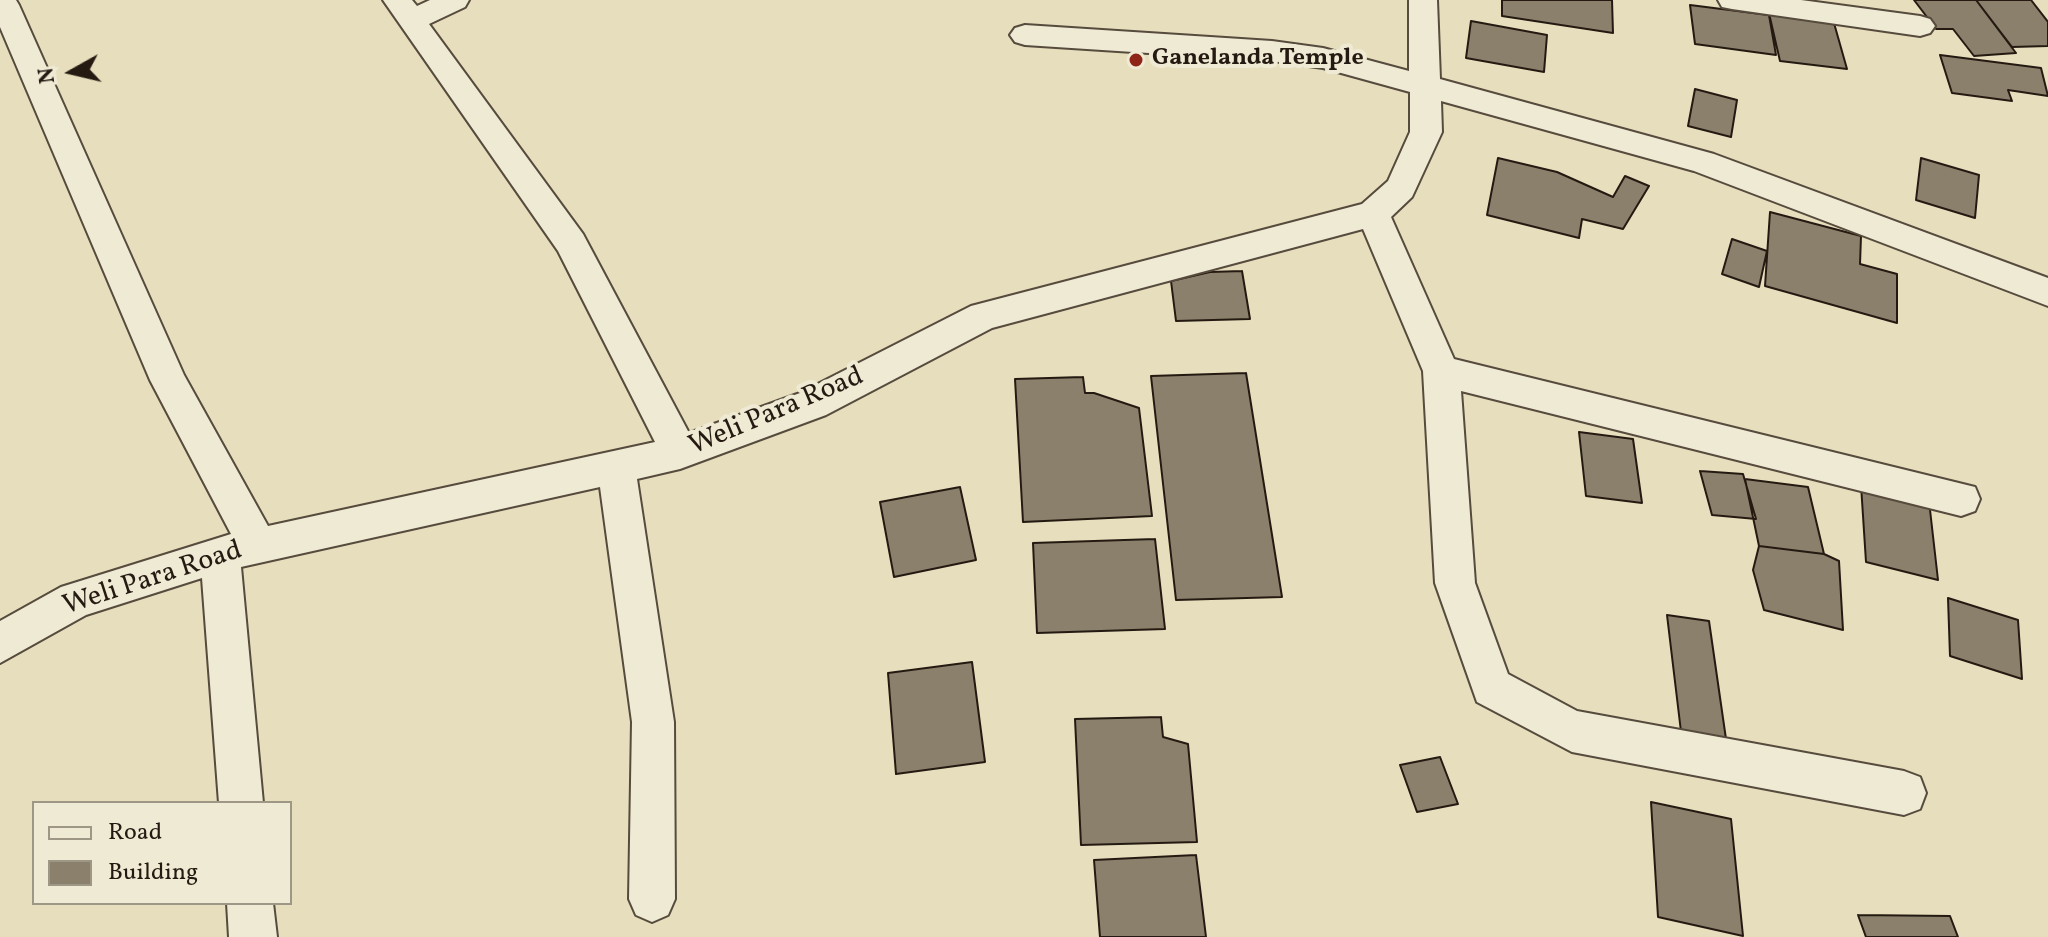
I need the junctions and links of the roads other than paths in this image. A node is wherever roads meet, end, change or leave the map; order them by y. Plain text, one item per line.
1 (455, 0) edge
2 (1423, 0) edge
3 (1732, 0) edge
4 (5, 5) dead end
5 (404, 10) edge
6 (1920, 26) dead end
7 (1025, 35) dead end
8 (1424, 88) junction
9 (1373, 214) junction
10 (2048, 292) edge
11 (1441, 371) junction
12 (680, 453) junction
13 (617, 469) junction
14 (1961, 499) dead end
15 (239, 550) junction
16 (0, 643) edge
17 (1904, 793) dead end
18 (241, 801) edge
19 (652, 899) dead end
20 (250, 905) edge
21 (253, 937) edge

1 - 5 street
2 - 8 street, Weli Para Road
3 - 6 street
4 - 15 street
5 - 12 street
7 - 8 street
8 - 9 street, Weli Para Road
8 - 10 street
9 - 11 street
9 - 12 street, Weli Para Road
11 - 14 street
11 - 17 street
12 - 13 street, Weli Para Road
13 - 15 street, Weli Para Road
13 - 19 street
15 - 16 street, Weli Para Road
15 - 18 street
20 - 21 street

